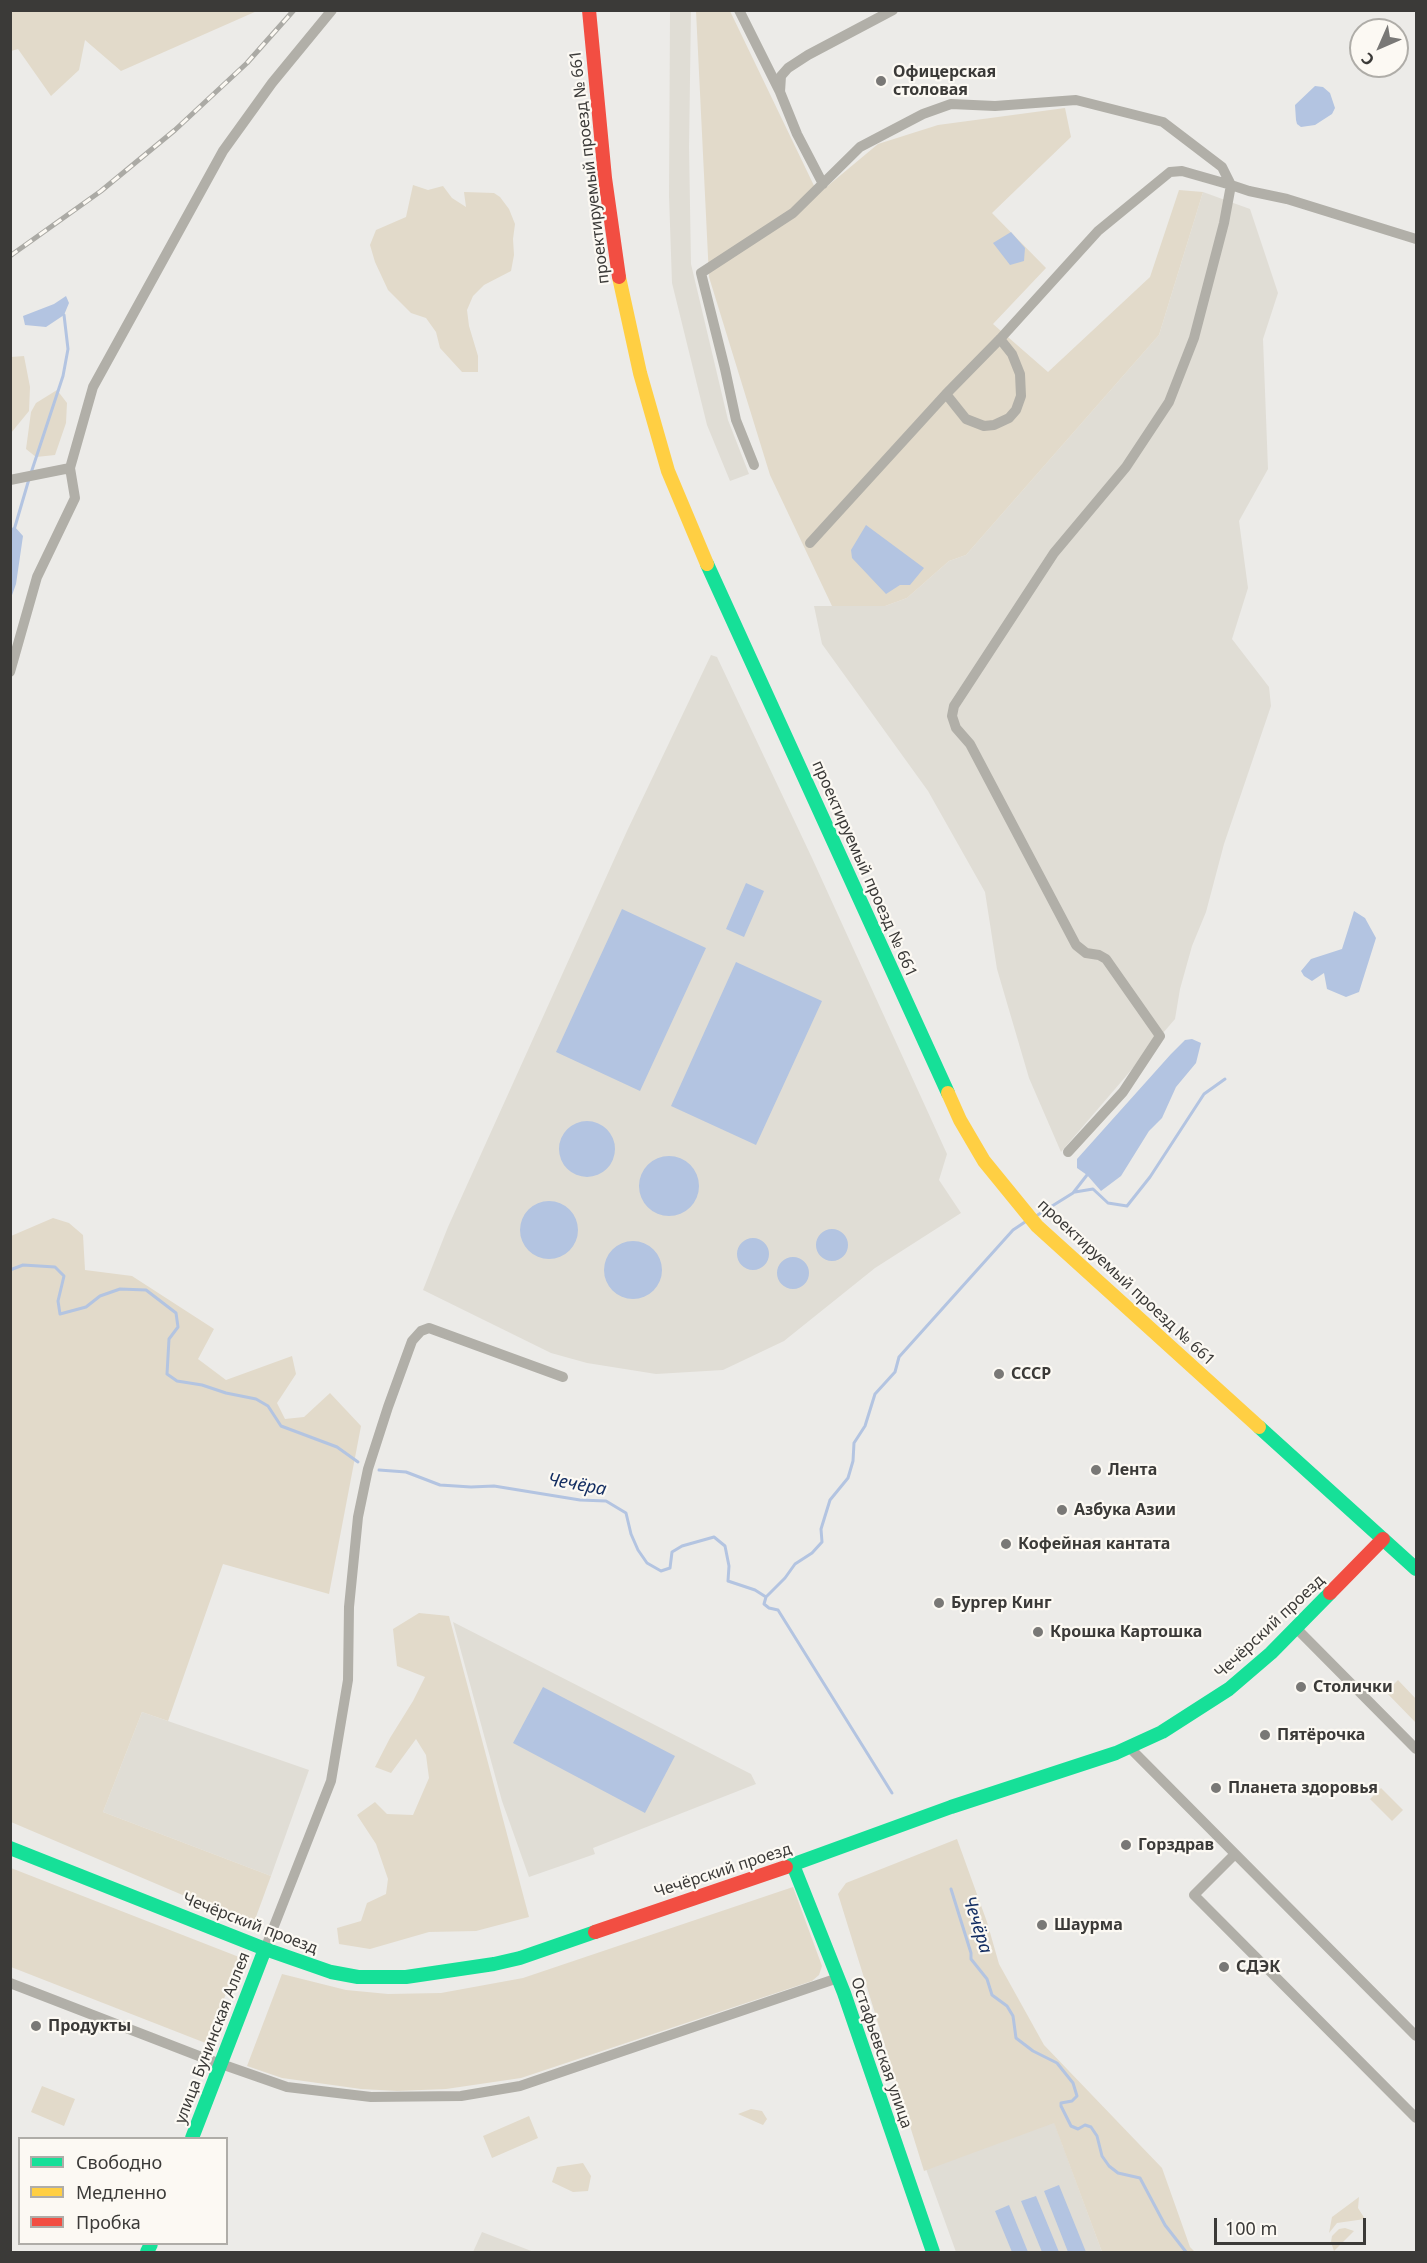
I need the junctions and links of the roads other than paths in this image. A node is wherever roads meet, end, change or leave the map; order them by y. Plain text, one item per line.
1 (332, 10) edge
2 (589, 10) edge
3 (739, 10) edge
4 (893, 10) edge
5 (780, 92) junction
6 (823, 184) junction
7 (1231, 185) junction
8 (1416, 238) edge
9 (1000, 339) junction
10 (946, 394) junction
11 (754, 465) dead end
12 (70, 468) junction
13 (10, 480) edge
14 (810, 543) dead end
15 (10, 672) edge
16 (1068, 1152) dead end
17 (563, 1377) dead end
18 (1383, 1539) junction
19 (1416, 1569) edge
20 (1296, 1628) junction
21 (1129, 1747) junction
22 (1416, 1749) edge
23 (10, 1848) edge
24 (1235, 1854) junction
25 (793, 1865) junction
26 (265, 1949) junction
27 (838, 1978) junction
28 (10, 1983) edge
29 (1416, 2036) edge
30 (221, 2063) junction
31 (1416, 2118) edge
32 (193, 2137) edge
33 (933, 2253) edge

1 - 12 street
2 - 18 main road, проектируемый проезд № 661
3 - 5 street
4 - 5 street
5 - 6 street
6 - 7 street
6 - 11 street
7 - 8 street
7 - 9 street
7 - 16 street
9 - 10 street
9 - 10 street
10 - 14 street
12 - 13 street
12 - 15 street
17 - 26 street
18 - 19 main road, проектируемый проезд № 661
18 - 20 main road, Чечёрский проезд
20 - 21 main road, Чечёрский проезд
20 - 22 street
21 - 24 street
21 - 25 main road, Чечёрский проезд
23 - 26 main road, Чечёрский проезд
24 - 29 street
24 - 31 street
25 - 26 main road, Чечёрский проезд
25 - 27 main road, Остафьевская улица
26 - 30 main road, улица Бунинская Аллея
27 - 30 street
27 - 33 main road, Остафьевская улица
28 - 30 street
30 - 32 main road, улица Бунинская Аллея

